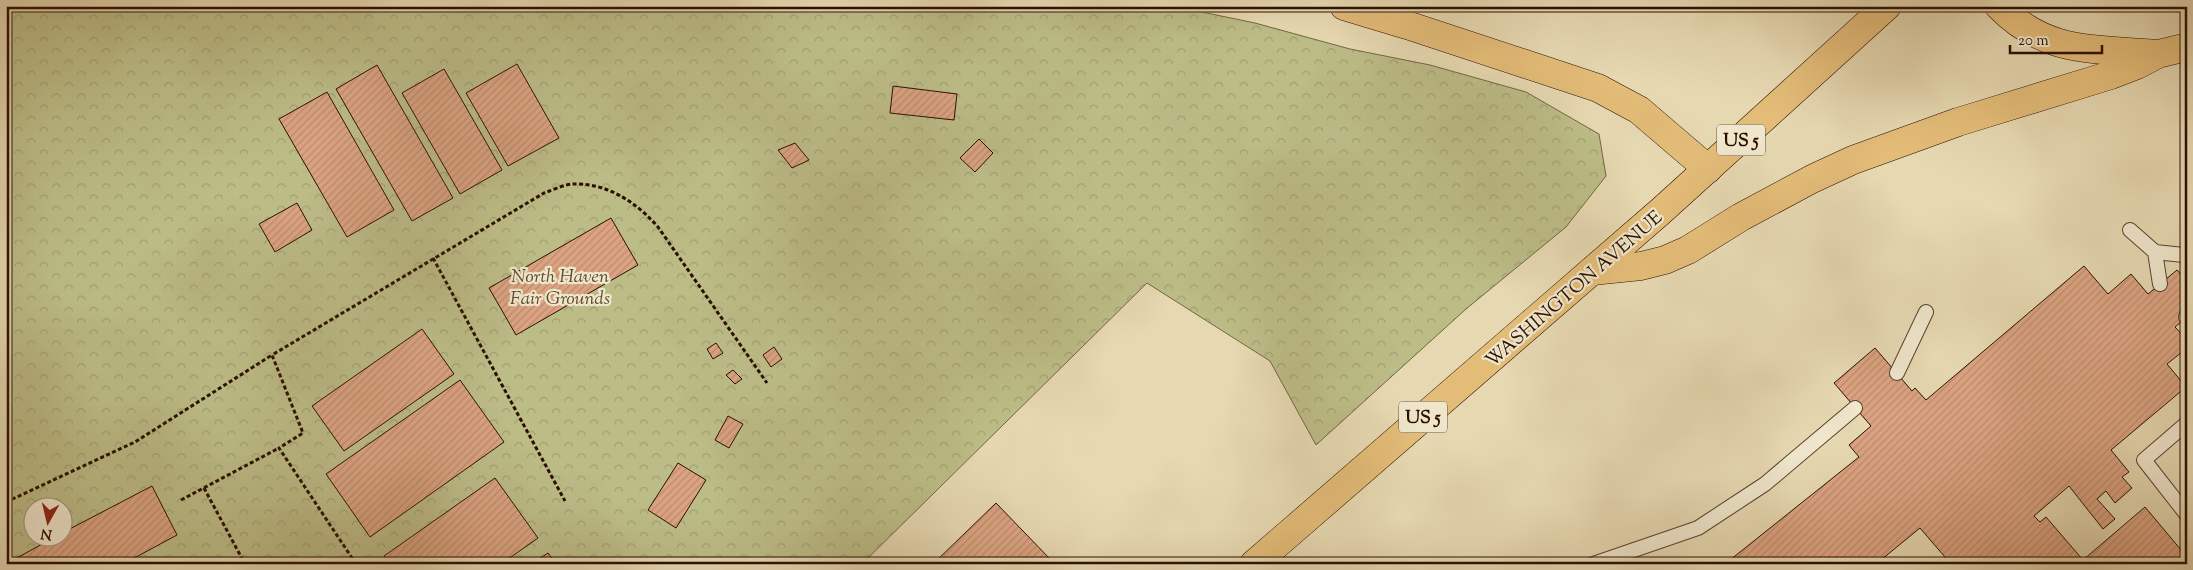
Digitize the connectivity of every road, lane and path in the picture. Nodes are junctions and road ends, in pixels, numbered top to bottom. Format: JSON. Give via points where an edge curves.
{"nodes":[{"id":1,"x":1344,"y":6,"type":"edge"},
{"id":2,"x":1887,"y":6,"type":"edge"},
{"id":3,"x":1999,"y":6,"type":"edge"},
{"id":4,"x":2187,"y":47,"type":"edge"},
{"id":5,"x":2158,"y":54,"type":"junction"},
{"id":6,"x":1708,"y":169,"type":"junction"},
{"id":7,"x":2130,"y":230,"type":"dead end"},
{"id":8,"x":2154,"y":252,"type":"junction"},
{"id":9,"x":434,"y":258,"type":"junction"},
{"id":10,"x":2187,"y":258,"type":"edge"},
{"id":11,"x":1592,"y":271,"type":"junction"},
{"id":12,"x":2160,"y":284,"type":"dead end"},
{"id":13,"x":1926,"y":312,"type":"dead end"},
{"id":14,"x":272,"y":355,"type":"junction"},
{"id":15,"x":1897,"y":373,"type":"dead end"},
{"id":16,"x":767,"y":383,"type":"dead end"},
{"id":17,"x":1855,"y":408,"type":"dead end"},
{"id":18,"x":2187,"y":423,"type":"edge"},
{"id":19,"x":279,"y":448,"type":"junction"},
{"id":20,"x":204,"y":488,"type":"junction"},
{"id":21,"x":181,"y":500,"type":"dead end"},
{"id":22,"x":565,"y":501,"type":"dead end"},
{"id":23,"x":6,"y":502,"type":"edge"},
{"id":24,"x":2187,"y":515,"type":"edge"},
{"id":25,"x":244,"y":564,"type":"edge"},
{"id":26,"x":356,"y":564,"type":"edge"},
{"id":27,"x":1254,"y":564,"type":"edge"},
{"id":28,"x":1593,"y":564,"type":"edge"}],
"edges":[{"from":1,"to":6,"type":"main road","via":[[1598,88],[1639,110]]},
{"from":2,"to":6,"type":"main road","name":"WASHINGTON AVENUE","number":"US 5"},
{"from":3,"to":5,"type":"main road","via":[[2029,31],[2063,45]]},
{"from":4,"to":5,"type":"main road"},
{"from":5,"to":11,"type":"main road","via":[[2137,66],[1958,122],[1831,169],[1665,260]]},
{"from":6,"to":11,"type":"main road","name":"WASHINGTON AVENUE","number":"US 5"},
{"from":7,"to":8,"type":"lane"},
{"from":8,"to":10,"type":"lane"},
{"from":8,"to":12,"type":"lane"},
{"from":9,"to":14,"type":"path"},
{"from":9,"to":16,"type":"path","via":[[544,193],[573,184],[609,190],[641,208],[658,227]]},
{"from":9,"to":22,"type":"path"},
{"from":11,"to":27,"type":"main road","name":"WASHINGTON AVENUE","number":"US 5"},
{"from":13,"to":15,"type":"lane"},
{"from":14,"to":19,"type":"path","via":[[303,433]]},
{"from":14,"to":23,"type":"path","via":[[135,442]]},
{"from":17,"to":28,"type":"lane","via":[[1765,484],[1698,528]]},
{"from":18,"to":24,"type":"lane","via":[[2144,460]]},
{"from":19,"to":20,"type":"path"},
{"from":19,"to":26,"type":"path"},
{"from":20,"to":21,"type":"path"},
{"from":20,"to":25,"type":"path"}]}
